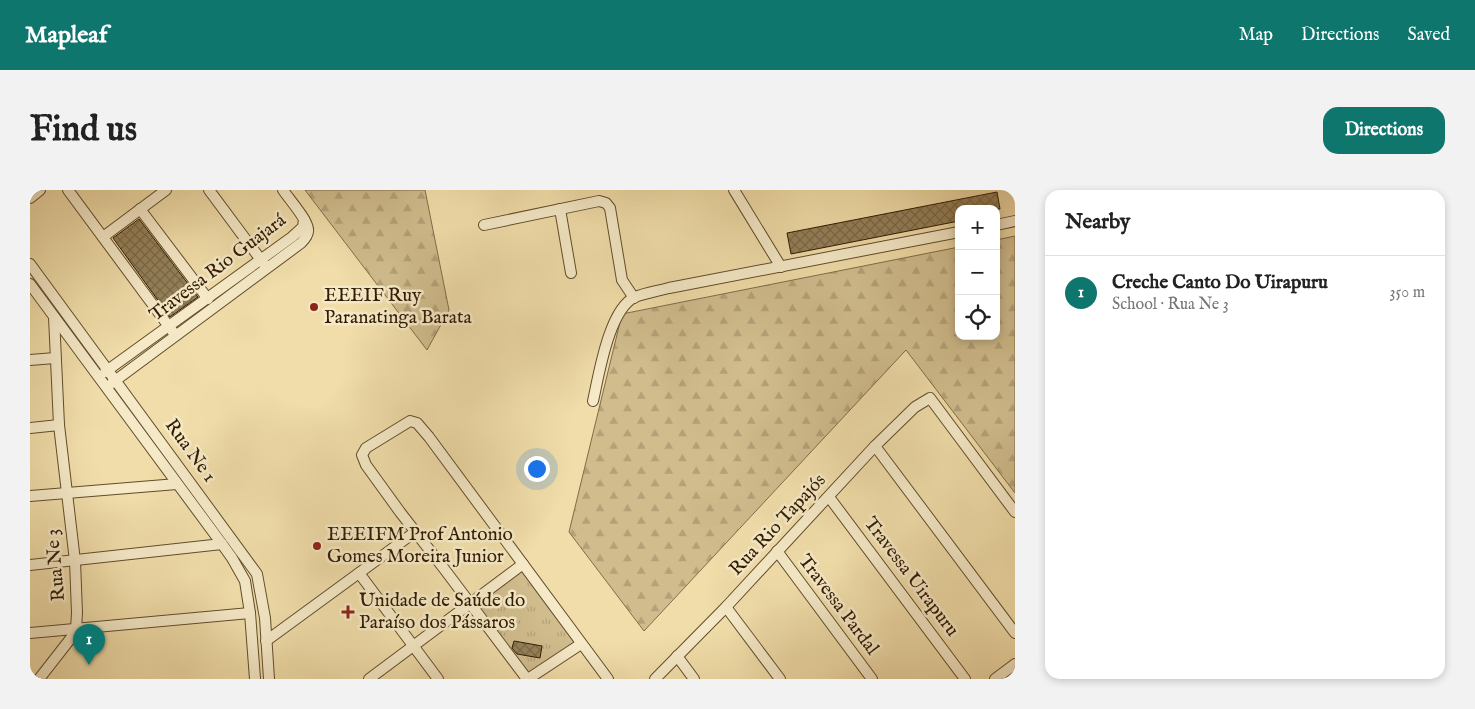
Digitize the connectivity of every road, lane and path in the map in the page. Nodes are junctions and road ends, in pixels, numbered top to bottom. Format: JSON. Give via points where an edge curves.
{"nodes":[{"id":1,"x":40,"y":190,"type":"edge"},
{"id":2,"x":68,"y":190,"type":"edge"},
{"id":3,"x":166,"y":190,"type":"edge"},
{"id":4,"x":209,"y":190,"type":"edge"},
{"id":5,"x":283,"y":190,"type":"edge"},
{"id":6,"x":734,"y":190,"type":"edge"},
{"id":7,"x":30,"y":198,"type":"edge"},
{"id":8,"x":140,"y":209,"type":"junction"},
{"id":9,"x":560,"y":209,"type":"junction"},
{"id":10,"x":304,"y":219,"type":"junction"},
{"id":11,"x":1015,"y":221,"type":"edge"},
{"id":12,"x":1000,"y":224,"type":"edge"},
{"id":13,"x":484,"y":225,"type":"dead end"},
{"id":14,"x":955,"y":233,"type":"edge"},
{"id":15,"x":103,"y":237,"type":"junction"},
{"id":16,"x":260,"y":260,"type":"junction"},
{"id":17,"x":30,"y":264,"type":"edge"},
{"id":18,"x":781,"y":267,"type":"junction"},
{"id":19,"x":268,"y":269,"type":"junction"},
{"id":20,"x":571,"y":272,"type":"dead end"},
{"id":21,"x":30,"y":286,"type":"edge"},
{"id":22,"x":634,"y":298,"type":"junction"},
{"id":23,"x":212,"y":300,"type":"junction"},
{"id":24,"x":54,"y":317,"type":"junction"},
{"id":25,"x":169,"y":326,"type":"junction"},
{"id":26,"x":176,"y":336,"type":"junction"},
{"id":27,"x":55,"y":358,"type":"junction"},
{"id":28,"x":30,"y":360,"type":"edge"},
{"id":29,"x":109,"y":370,"type":"junction"},
{"id":30,"x":99,"y":376,"type":"junction"},
{"id":31,"x":116,"y":380,"type":"junction"},
{"id":32,"x":106,"y":387,"type":"junction"},
{"id":33,"x":593,"y":400,"type":"dead end"},
{"id":34,"x":59,"y":425,"type":"junction"},
{"id":35,"x":30,"y":428,"type":"edge"},
{"id":36,"x":875,"y":446,"type":"junction"},
{"id":37,"x":177,"y":484,"type":"junction"},
{"id":38,"x":67,"y":492,"type":"junction"},
{"id":39,"x":30,"y":496,"type":"edge"},
{"id":40,"x":829,"y":497,"type":"junction"},
{"id":41,"x":1015,"y":512,"type":"edge"},
{"id":42,"x":415,"y":532,"type":"junction"},
{"id":43,"x":222,"y":544,"type":"junction"},
{"id":44,"x":777,"y":551,"type":"junction"},
{"id":45,"x":75,"y":561,"type":"junction"},
{"id":46,"x":523,"y":564,"type":"junction"},
{"id":47,"x":30,"y":565,"type":"edge"},
{"id":48,"x":359,"y":573,"type":"junction"},
{"id":49,"x":470,"y":604,"type":"junction"},
{"id":50,"x":726,"y":607,"type":"junction"},
{"id":51,"x":250,"y":618,"type":"junction"},
{"id":52,"x":265,"y":622,"type":"junction"},
{"id":53,"x":76,"y":629,"type":"junction"},
{"id":54,"x":1015,"y":632,"type":"edge"},
{"id":55,"x":30,"y":633,"type":"edge"},
{"id":56,"x":266,"y":641,"type":"junction"},
{"id":57,"x":582,"y":644,"type":"junction"},
{"id":58,"x":413,"y":646,"type":"junction"},
{"id":59,"x":677,"y":656,"type":"junction"},
{"id":60,"x":1015,"y":664,"type":"edge"},
{"id":61,"x":270,"y":677,"type":"edge"},
{"id":62,"x":39,"y":679,"type":"edge"},
{"id":63,"x":255,"y":679,"type":"edge"},
{"id":64,"x":369,"y":679,"type":"edge"},
{"id":65,"x":438,"y":679,"type":"edge"},
{"id":66,"x":527,"y":679,"type":"edge"},
{"id":67,"x":608,"y":679,"type":"edge"},
{"id":68,"x":655,"y":679,"type":"edge"},
{"id":69,"x":694,"y":679,"type":"edge"},
{"id":70,"x":780,"y":679,"type":"edge"},
{"id":71,"x":872,"y":679,"type":"edge"},
{"id":72,"x":965,"y":679,"type":"edge"},
{"id":73,"x":995,"y":679,"type":"edge"}],
"edges":[{"from":1,"to":7,"type":"street"},
{"from":2,"to":15,"type":"street"},
{"from":3,"to":8,"type":"street"},
{"from":4,"to":16,"type":"street"},
{"from":5,"to":10,"type":"street"},
{"from":6,"to":18,"type":"street"},
{"from":8,"to":15,"type":"street"},
{"from":8,"to":23,"type":"street"},
{"from":9,"to":13,"type":"street"},
{"from":9,"to":20,"type":"street"},
{"from":9,"to":22,"type":"street","via":[[599,201],[608,205],[622,280]]},
{"from":10,"to":16,"type":"street","name":"Travessa Rio Guajará","via":[[299,231]]},
{"from":10,"to":19,"type":"street","name":"Travessa Rio Guajará","via":[[308,228],[306,238]]},
{"from":11,"to":12,"type":"street"},
{"from":14,"to":18,"type":"street"},
{"from":15,"to":25,"type":"street"},
{"from":16,"to":19,"type":"street"},
{"from":16,"to":23,"type":"street","name":"Travessa Rio Guajará"},
{"from":17,"to":29,"type":"street","name":"Rua Ne 1"},
{"from":18,"to":22,"type":"street","via":[[669,288]]},
{"from":19,"to":23,"type":"street","name":"Travessa Rio Guajará"},
{"from":21,"to":24,"type":"street","name":"Rua Ne 1"},
{"from":22,"to":33,"type":"street","via":[[622,307],[611,327]]},
{"from":23,"to":25,"type":"street","name":"Travessa Rio Guajará"},
{"from":23,"to":26,"type":"street","name":"Travessa Rio Guajará"},
{"from":24,"to":27,"type":"street","name":"Rua Ne 3"},
{"from":24,"to":30,"type":"street","name":"Rua Ne 1"},
{"from":25,"to":26,"type":"street"},
{"from":25,"to":29,"type":"street","name":"Travessa Rio Guajará"},
{"from":26,"to":31,"type":"street","name":"Travessa Rio Guajará"},
{"from":27,"to":28,"type":"street"},
{"from":27,"to":34,"type":"street","name":"Rua Ne 3"},
{"from":29,"to":30,"type":"street","name":"Travessa Rio Guajará"},
{"from":29,"to":31,"type":"street","name":"Rua Ne 1"},
{"from":30,"to":32,"type":"street","name":"Rua Ne 1"},
{"from":31,"to":32,"type":"street","name":"Travessa Rio Guajará"},
{"from":31,"to":52,"type":"street","name":"Rua Ne 1","via":[[257,574]]},
{"from":32,"to":37,"type":"street","name":"Rua Ne 1"},
{"from":34,"to":35,"type":"street"},
{"from":34,"to":38,"type":"street","name":"Rua Ne 3"},
{"from":36,"to":40,"type":"street","name":"Rua Rio Tapajós"},
{"from":36,"to":41,"type":"street","name":"Rua Rio Tapajós","via":[[915,407],[930,398]]},
{"from":36,"to":54,"type":"street"},
{"from":37,"to":38,"type":"street"},
{"from":37,"to":43,"type":"street","name":"Rua Ne 1"},
{"from":38,"to":39,"type":"street"},
{"from":38,"to":45,"type":"street","name":"Rua Ne 3"},
{"from":40,"to":44,"type":"street","name":"Rua Rio Tapajós"},
{"from":40,"to":72,"type":"street","name":"Travessa Uirapuru"},
{"from":42,"to":46,"type":"street","via":[[362,455],[372,444],[410,421],[417,423]]},
{"from":42,"to":48,"type":"street"},
{"from":42,"to":49,"type":"street"},
{"from":43,"to":45,"type":"street"},
{"from":43,"to":51,"type":"street","name":"Rua Ne 1","via":[[244,581]]},
{"from":44,"to":50,"type":"street","name":"Rua Rio Tapajós"},
{"from":44,"to":71,"type":"street","name":"Travessa Pardal"},
{"from":45,"to":47,"type":"street"},
{"from":45,"to":53,"type":"street","name":"Rua Ne 3"},
{"from":46,"to":49,"type":"street"},
{"from":46,"to":57,"type":"street"},
{"from":48,"to":56,"type":"street"},
{"from":48,"to":58,"type":"street"},
{"from":49,"to":58,"type":"street"},
{"from":49,"to":66,"type":"street"},
{"from":50,"to":59,"type":"street","name":"Rua Rio Tapajós"},
{"from":50,"to":70,"type":"street"},
{"from":51,"to":52,"type":"street"},
{"from":51,"to":53,"type":"street"},
{"from":51,"to":63,"type":"street","name":"Rua Ne 1"},
{"from":52,"to":56,"type":"street","name":"Rua Ne 1"},
{"from":53,"to":55,"type":"street"},
{"from":53,"to":62,"type":"street"},
{"from":56,"to":61,"type":"street","name":"Rua Ne 1"},
{"from":57,"to":66,"type":"street"},
{"from":57,"to":67,"type":"street"},
{"from":58,"to":64,"type":"street"},
{"from":58,"to":65,"type":"street"},
{"from":59,"to":68,"type":"street","name":"Rua Rio Tapajós"},
{"from":59,"to":69,"type":"street"},
{"from":60,"to":73,"type":"street"}]}
